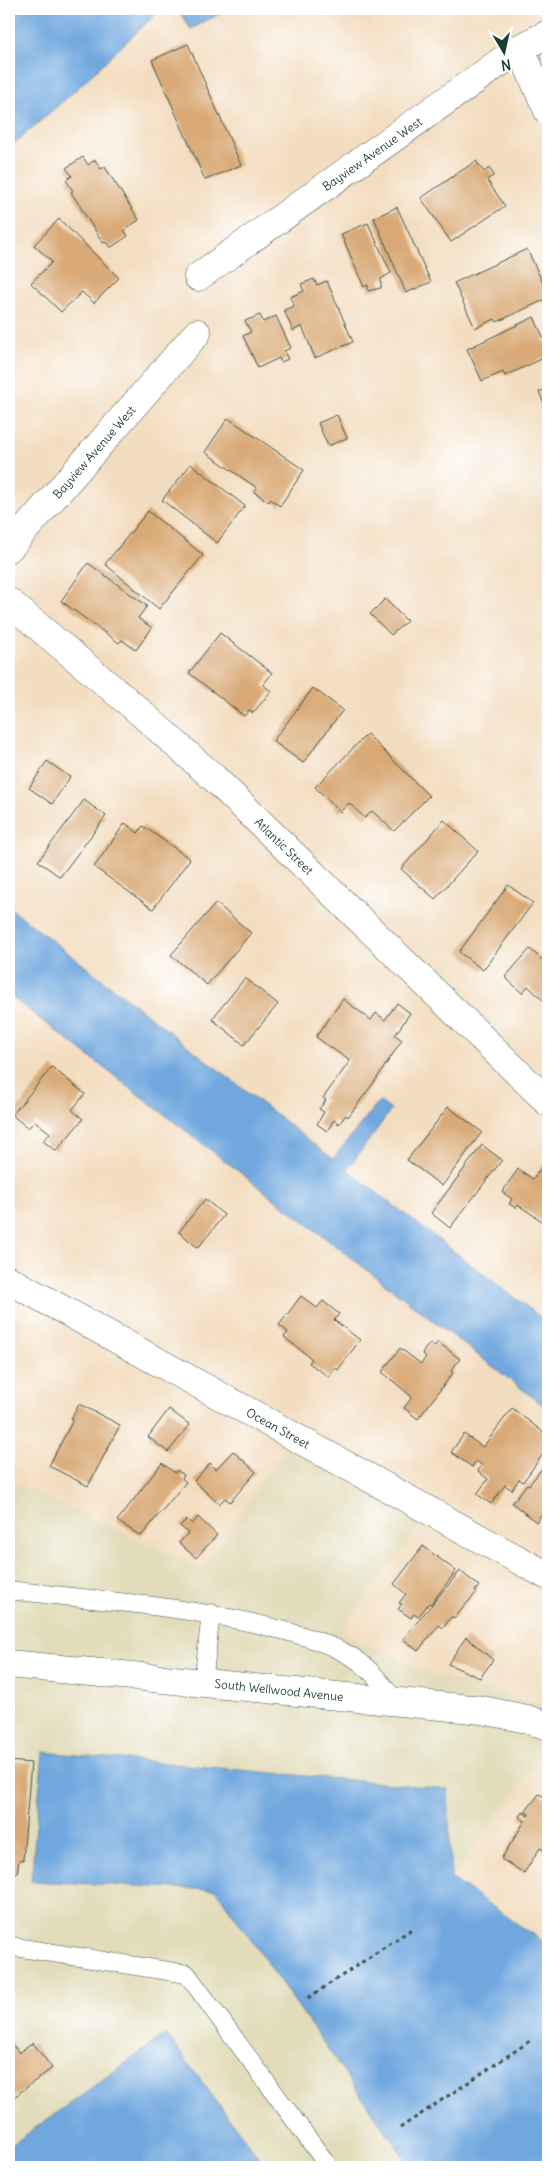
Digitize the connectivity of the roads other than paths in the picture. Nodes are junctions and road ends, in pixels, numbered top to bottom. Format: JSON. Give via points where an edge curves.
{"nodes":[{"id":1,"x":548,"y":34,"type":"edge"},
{"id":2,"x":520,"y":48,"type":"junction"},
{"id":3,"x":548,"y":111,"type":"edge"},
{"id":4,"x":198,"y":277,"type":"dead end"},
{"id":5,"x":198,"y":333,"type":"dead end"},
{"id":6,"x":9,"y":548,"type":"edge"},
{"id":7,"x":9,"y":602,"type":"edge"},
{"id":8,"x":548,"y":1102,"type":"edge"},
{"id":9,"x":9,"y":1280,"type":"edge"},
{"id":10,"x":548,"y":1576,"type":"edge"},
{"id":11,"x":9,"y":1590,"type":"edge"},
{"id":12,"x":211,"y":1614,"type":"junction"},
{"id":13,"x":9,"y":1664,"type":"edge"},
{"id":14,"x":203,"y":1683,"type":"junction"},
{"id":15,"x":396,"y":1702,"type":"junction"},
{"id":16,"x":548,"y":1726,"type":"edge"},
{"id":17,"x":9,"y":1946,"type":"edge"},
{"id":18,"x":329,"y":2167,"type":"edge"}],
"edges":[{"from":1,"to":2,"type":"street","name":"Bayview Avenue West"},
{"from":2,"to":3,"type":"street"},
{"from":2,"to":4,"type":"street","name":"Bayview Avenue West"},
{"from":5,"to":6,"type":"street","name":"Bayview Avenue West"},
{"from":7,"to":8,"type":"street","name":"Atlantic Street","via":[[214,778]]},
{"from":9,"to":10,"type":"street","name":"Ocean Street"},
{"from":11,"to":12,"type":"lane"},
{"from":12,"to":14,"type":"lane"},
{"from":12,"to":15,"type":"lane","via":[[300,1634],[341,1651],[380,1679]]},
{"from":13,"to":14,"type":"street","name":"South Wellwood Avenue"},
{"from":14,"to":15,"type":"street","name":"South Wellwood Avenue"},
{"from":15,"to":16,"type":"street","name":"South Wellwood Avenue","via":[[482,1710]]},
{"from":17,"to":18,"type":"lane","via":[[187,1974]]}]}
